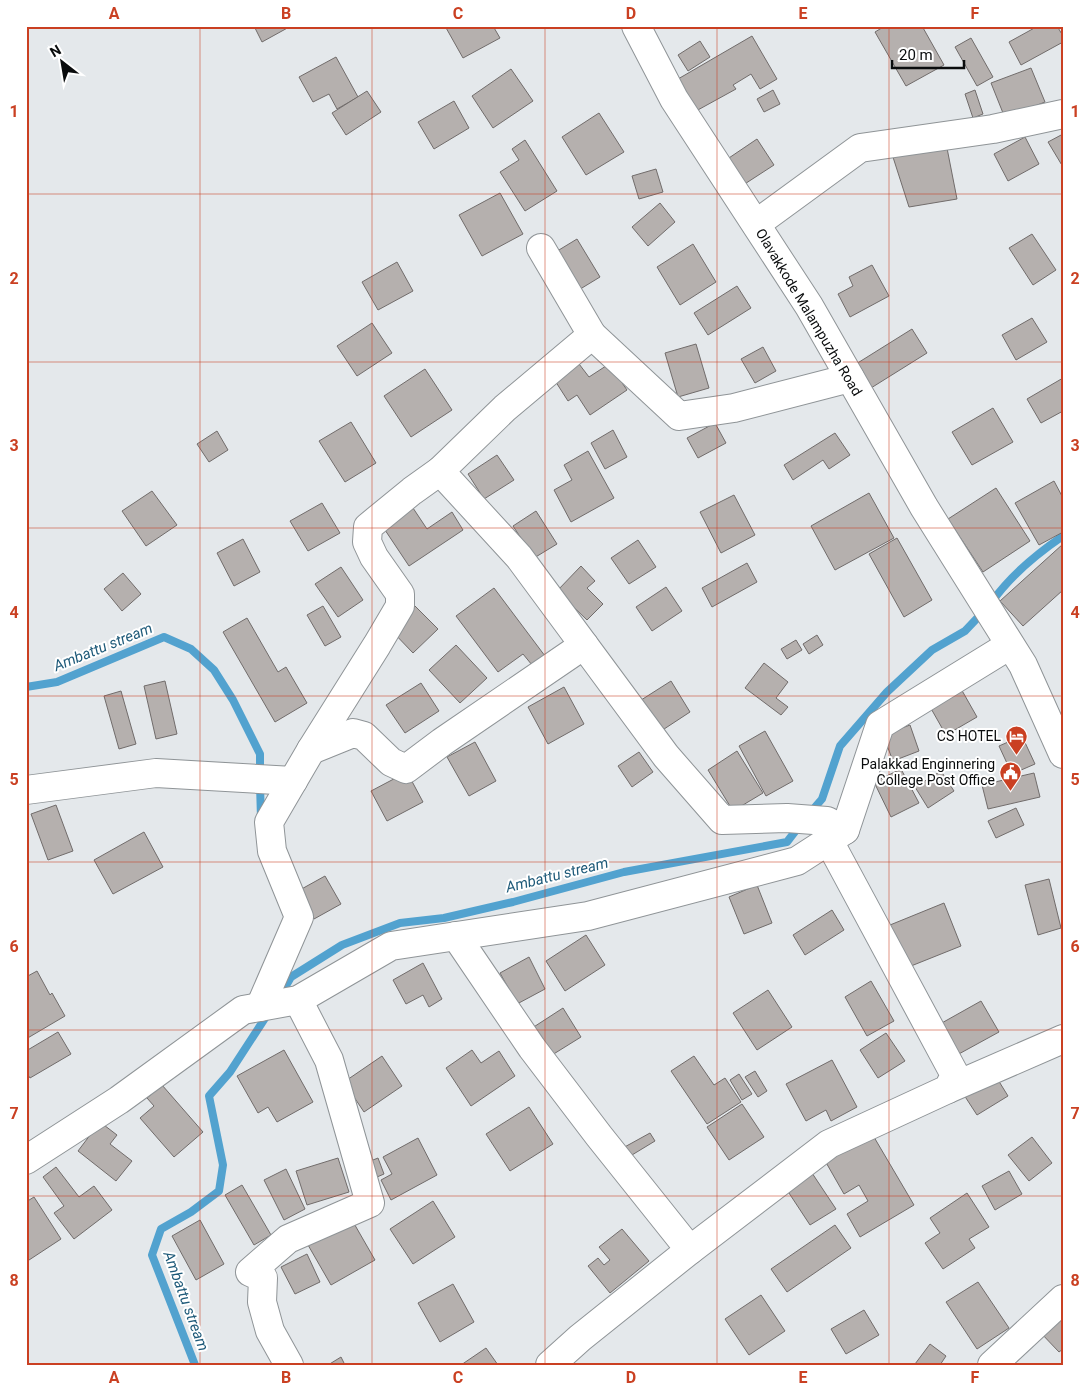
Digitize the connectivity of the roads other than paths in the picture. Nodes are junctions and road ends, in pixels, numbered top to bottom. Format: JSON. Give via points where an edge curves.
{"nodes":[{"id":1,"x":636,"y":26,"type":"edge"},
{"id":2,"x":1063,"y":114,"type":"edge"},
{"id":3,"x":756,"y":224,"type":"junction"},
{"id":4,"x":541,"y":248,"type":"dead end"},
{"id":5,"x":592,"y":335,"type":"junction"},
{"id":6,"x":850,"y":378,"type":"junction"},
{"id":7,"x":440,"y":471,"type":"junction"},
{"id":8,"x":584,"y":645,"type":"junction"},
{"id":9,"x":1010,"y":645,"type":"junction"},
{"id":10,"x":1056,"y":717,"type":"edge"},
{"id":11,"x":311,"y":750,"type":"junction"},
{"id":12,"x":1063,"y":754,"type":"edge"},
{"id":13,"x":274,"y":780,"type":"junction"},
{"id":14,"x":26,"y":790,"type":"edge"},
{"id":15,"x":834,"y":831,"type":"junction"},
{"id":16,"x":456,"y":936,"type":"junction"},
{"id":17,"x":296,"y":1000,"type":"junction"},
{"id":18,"x":261,"y":1007,"type":"junction"},
{"id":19,"x":1063,"y":1039,"type":"edge"},
{"id":20,"x":948,"y":1089,"type":"junction"},
{"id":21,"x":26,"y":1160,"type":"edge"},
{"id":22,"x":690,"y":1250,"type":"junction"},
{"id":23,"x":1063,"y":1299,"type":"edge"},
{"id":24,"x":289,"y":1365,"type":"edge"},
{"id":25,"x":550,"y":1365,"type":"edge"},
{"id":26,"x":992,"y":1365,"type":"edge"}],
"edges":[{"from":1,"to":3,"type":"street","name":"Olavakkode Malampuzha Road","via":[[674,99]]},
{"from":2,"to":3,"type":"street","via":[[993,129],[860,148]]},
{"from":3,"to":6,"type":"street","name":"Olavakkode Malampuzha Road","via":[[809,306]]},
{"from":4,"to":5,"type":"street"},
{"from":5,"to":6,"type":"street","via":[[679,416],[734,408]]},
{"from":5,"to":7,"type":"street","via":[[505,408]]},
{"from":6,"to":9,"type":"street","name":"Olavakkode Malampuzha Road","via":[[924,507]]},
{"from":7,"to":8,"type":"street","via":[[519,557]]},
{"from":7,"to":11,"type":"street","via":[[368,527],[367,542],[400,594],[400,606]]},
{"from":8,"to":11,"type":"street","via":[[406,769],[391,762],[364,736],[353,733]]},
{"from":8,"to":15,"type":"street","via":[[666,756],[722,820],[787,818]]},
{"from":9,"to":10,"type":"street","name":"Olavakkode Malampuzha Road"},
{"from":9,"to":15,"type":"street","via":[[880,725]]},
{"from":10,"to":12,"type":"street","name":"Olavakkode Malampuzha Road"},
{"from":11,"to":13,"type":"street"},
{"from":13,"to":14,"type":"street","via":[[156,773]]},
{"from":13,"to":18,"type":"street","via":[[269,822],[272,851],[299,917]]},
{"from":15,"to":16,"type":"street","via":[[797,861],[588,916]]},
{"from":15,"to":20,"type":"street","via":[[955,1075]]},
{"from":16,"to":17,"type":"street","via":[[391,946]]},
{"from":16,"to":22,"type":"street","via":[[532,1048]]},
{"from":17,"to":18,"type":"street"},
{"from":17,"to":24,"type":"street","via":[[329,1060],[370,1203],[288,1239],[250,1272],[263,1278],[262,1302],[270,1331]]},
{"from":18,"to":21,"type":"street","via":[[243,1010],[119,1100]]},
{"from":19,"to":20,"type":"street"},
{"from":20,"to":22,"type":"street","via":[[829,1144]]},
{"from":22,"to":25,"type":"street"},
{"from":23,"to":26,"type":"street"}]}
